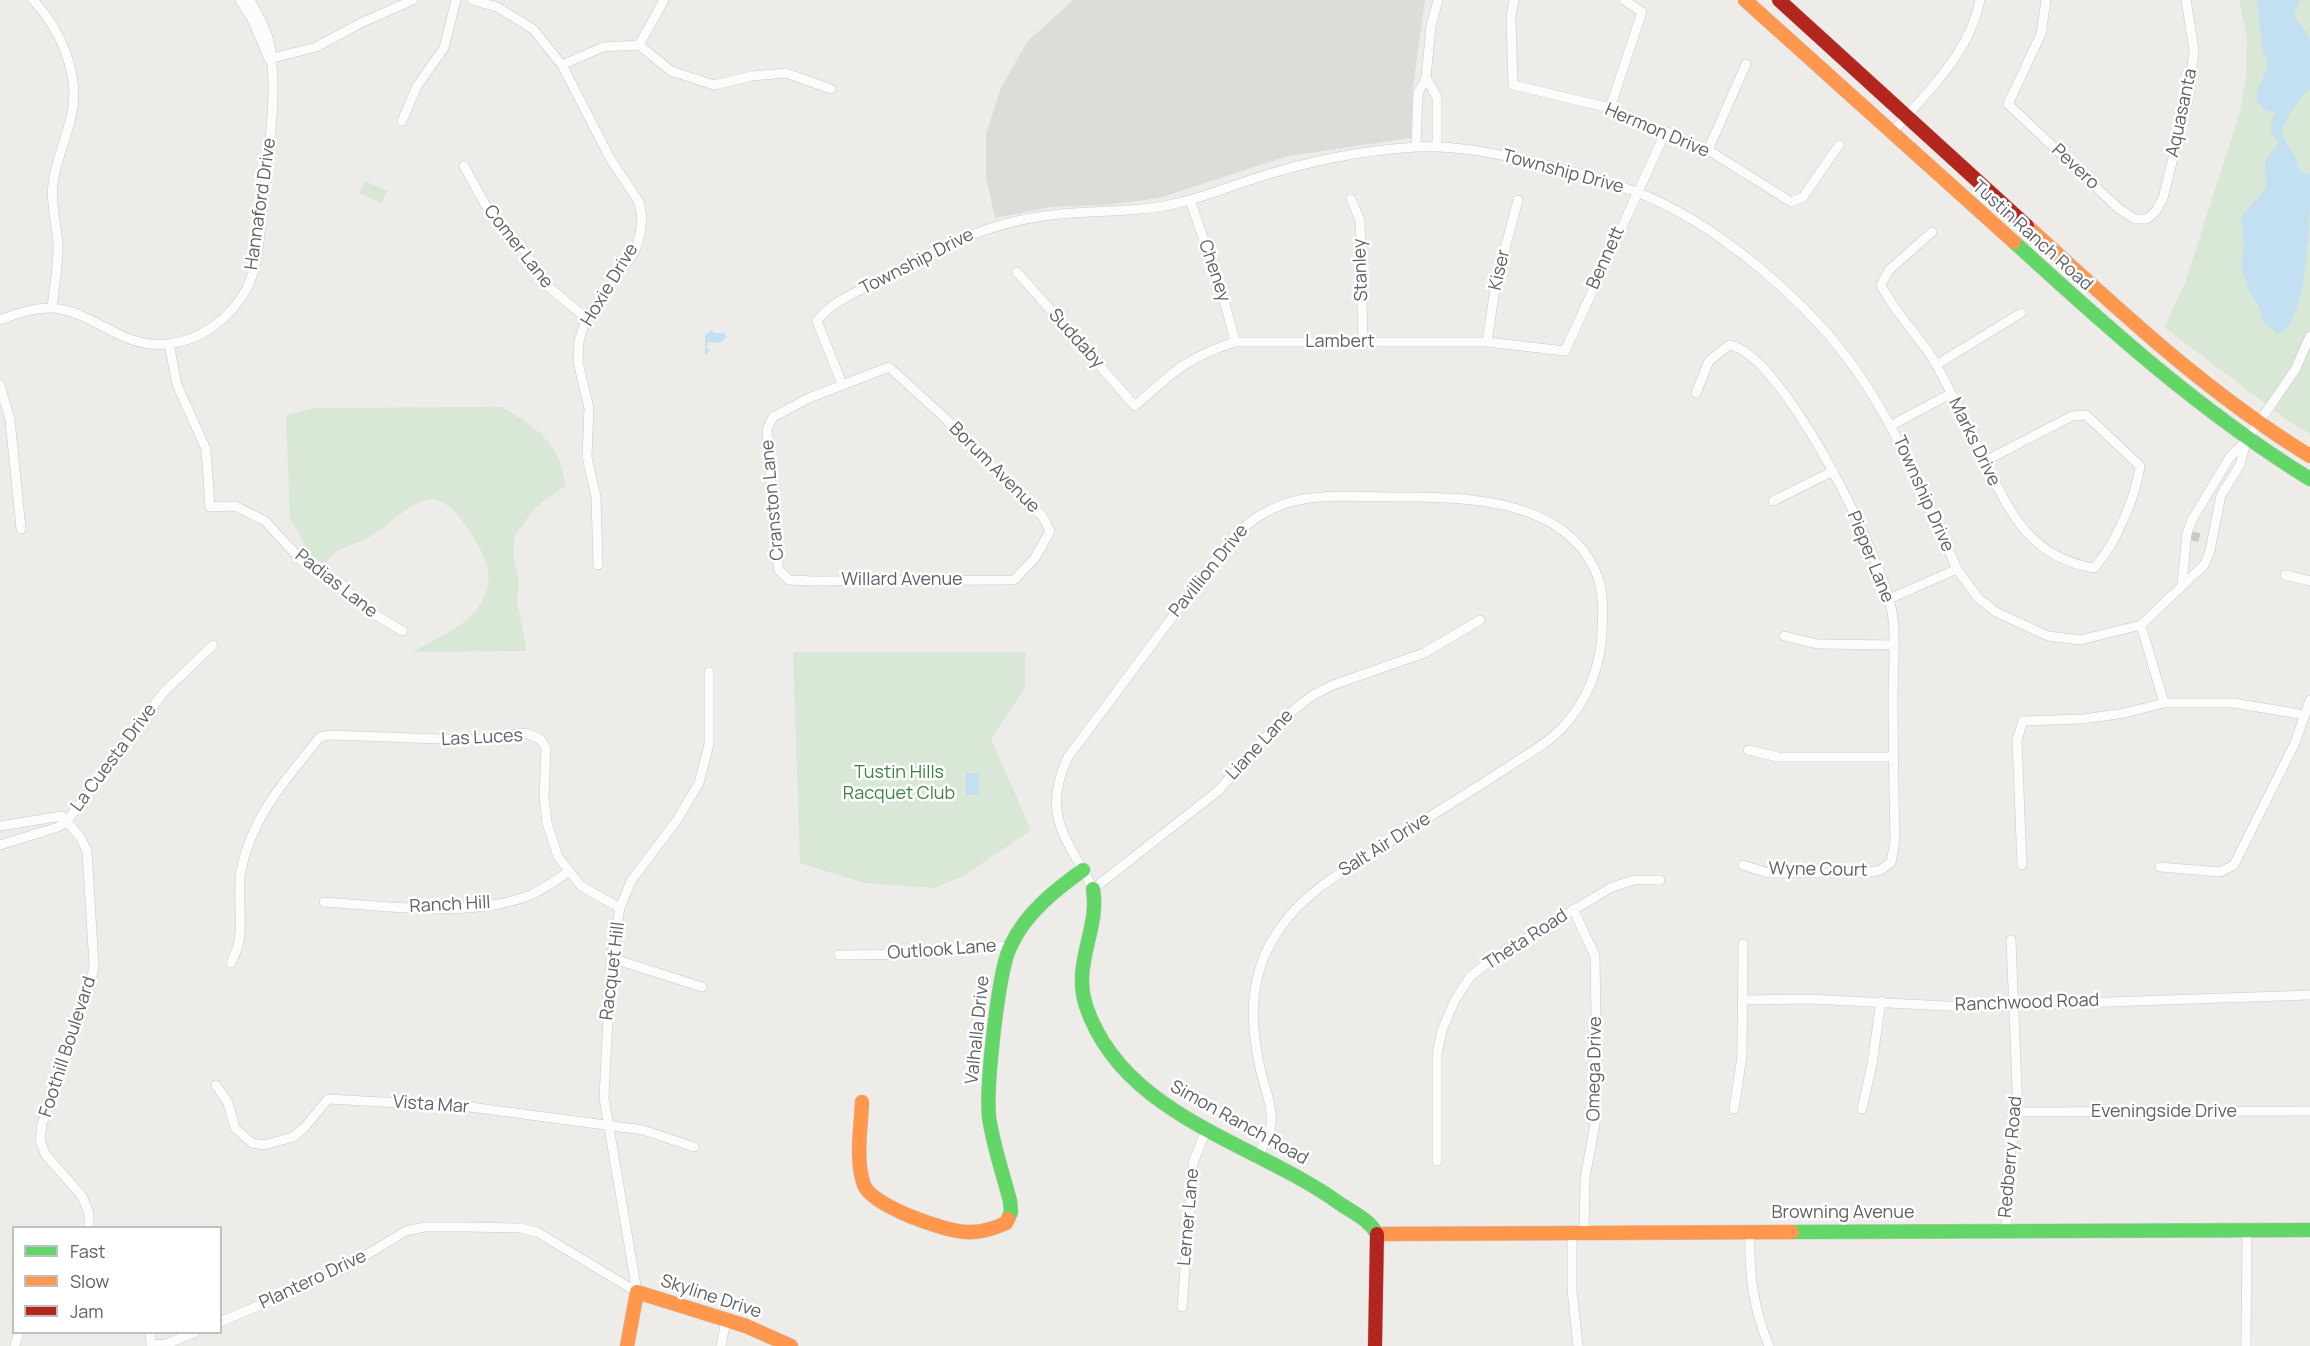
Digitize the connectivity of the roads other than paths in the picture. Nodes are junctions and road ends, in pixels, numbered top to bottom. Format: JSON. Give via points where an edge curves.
{"nodes":[{"id":1,"x":33,"y":0,"type":"edge"},
{"id":2,"x":240,"y":0,"type":"edge"},
{"id":3,"x":250,"y":0,"type":"edge"},
{"id":4,"x":413,"y":0,"type":"edge"},
{"id":5,"x":456,"y":0,"type":"edge"},
{"id":6,"x":472,"y":0,"type":"edge"},
{"id":7,"x":664,"y":0,"type":"edge"},
{"id":8,"x":1438,"y":0,"type":"edge"},
{"id":9,"x":1514,"y":0,"type":"edge"},
{"id":10,"x":1624,"y":0,"type":"edge"},
{"id":11,"x":1745,"y":0,"type":"edge"},
{"id":12,"x":1779,"y":0,"type":"edge"},
{"id":13,"x":1980,"y":0,"type":"edge"},
{"id":14,"x":2046,"y":0,"type":"edge"},
{"id":15,"x":2186,"y":0,"type":"edge"},
{"id":16,"x":639,"y":45,"type":"junction"},
{"id":17,"x":270,"y":59,"type":"junction"},
{"id":18,"x":1746,"y":64,"type":"dead end"},
{"id":19,"x":562,"y":65,"type":"junction"},
{"id":20,"x":1426,"y":78,"type":"junction"},
{"id":21,"x":831,"y":89,"type":"dead end"},
{"id":22,"x":1611,"y":108,"type":"junction"},
{"id":23,"x":1907,"y":115,"type":"junction"},
{"id":24,"x":402,"y":121,"type":"dead end"},
{"id":25,"x":1893,"y":132,"type":"junction"},
{"id":26,"x":1665,"y":133,"type":"junction"},
{"id":27,"x":1839,"y":145,"type":"dead end"},
{"id":28,"x":1416,"y":147,"type":"junction"},
{"id":29,"x":1437,"y":147,"type":"junction"},
{"id":30,"x":1708,"y":150,"type":"junction"},
{"id":31,"x":464,"y":166,"type":"dead end"},
{"id":32,"x":1635,"y":192,"type":"junction"},
{"id":33,"x":1351,"y":199,"type":"dead end"},
{"id":34,"x":1190,"y":200,"type":"junction"},
{"id":35,"x":1518,"y":200,"type":"dead end"},
{"id":36,"x":2147,"y":219,"type":"joint"},
{"id":37,"x":1932,"y":232,"type":"dead end"},
{"id":38,"x":1017,"y":272,"type":"dead end"},
{"id":39,"x":52,"y":308,"type":"junction"},
{"id":40,"x":2021,"y":313,"type":"dead end"},
{"id":41,"x":586,"y":318,"type":"junction"},
{"id":42,"x":0,"y":320,"type":"edge"},
{"id":43,"x":2310,"y":336,"type":"edge"},
{"id":44,"x":1235,"y":342,"type":"junction"},
{"id":45,"x":1487,"y":342,"type":"junction"},
{"id":46,"x":1363,"y":343,"type":"junction"},
{"id":47,"x":170,"y":344,"type":"junction"},
{"id":48,"x":1565,"y":351,"type":"joint"},
{"id":49,"x":1936,"y":365,"type":"junction"},
{"id":50,"x":842,"y":384,"type":"junction"},
{"id":51,"x":0,"y":385,"type":"edge"},
{"id":52,"x":1696,"y":393,"type":"dead end"},
{"id":53,"x":1950,"y":394,"type":"junction"},
{"id":54,"x":1135,"y":406,"type":"joint"},
{"id":55,"x":2256,"y":423,"type":"junction"},
{"id":56,"x":1892,"y":425,"type":"junction"},
{"id":57,"x":2246,"y":441,"type":"junction"},
{"id":58,"x":2310,"y":456,"type":"edge"},
{"id":59,"x":1985,"y":461,"type":"junction"},
{"id":60,"x":1833,"y":471,"type":"junction"},
{"id":61,"x":2310,"y":479,"type":"edge"},
{"id":62,"x":1773,"y":501,"type":"dead end"},
{"id":63,"x":2193,"y":518,"type":"junction"},
{"id":64,"x":2197,"y":528,"type":"tunnel mouth"},
{"id":65,"x":21,"y":529,"type":"dead end"},
{"id":66,"x":2194,"y":541,"type":"tunnel mouth"},
{"id":67,"x":2186,"y":550,"type":"junction"},
{"id":68,"x":598,"y":565,"type":"dead end"},
{"id":69,"x":1957,"y":570,"type":"junction"},
{"id":70,"x":2285,"y":575,"type":"dead end"},
{"id":71,"x":1598,"y":577,"type":"joint"},
{"id":72,"x":789,"y":580,"type":"joint"},
{"id":73,"x":1014,"y":580,"type":"joint"},
{"id":74,"x":2310,"y":581,"type":"edge"},
{"id":75,"x":2182,"y":584,"type":"junction"},
{"id":76,"x":1889,"y":599,"type":"junction"},
{"id":77,"x":1480,"y":620,"type":"dead end"},
{"id":78,"x":2141,"y":625,"type":"junction"},
{"id":79,"x":403,"y":631,"type":"dead end"},
{"id":80,"x":1784,"y":636,"type":"dead end"},
{"id":81,"x":213,"y":645,"type":"dead end"},
{"id":82,"x":1893,"y":645,"type":"junction"},
{"id":83,"x":709,"y":672,"type":"dead end"},
{"id":84,"x":2310,"y":700,"type":"edge"},
{"id":85,"x":2164,"y":703,"type":"junction"},
{"id":86,"x":2305,"y":715,"type":"junction"},
{"id":87,"x":1748,"y":750,"type":"dead end"},
{"id":88,"x":1893,"y":757,"type":"junction"},
{"id":89,"x":67,"y":821,"type":"junction"},
{"id":90,"x":0,"y":826,"type":"edge"},
{"id":91,"x":0,"y":845,"type":"edge"},
{"id":92,"x":1891,"y":862,"type":"joint"},
{"id":93,"x":1743,"y":865,"type":"dead end"},
{"id":94,"x":2022,"y":865,"type":"dead end"},
{"id":95,"x":2160,"y":867,"type":"dead end"},
{"id":96,"x":1083,"y":870,"type":"junction"},
{"id":97,"x":568,"y":872,"type":"junction"},
{"id":98,"x":1660,"y":880,"type":"dead end"},
{"id":99,"x":1093,"y":889,"type":"junction"},
{"id":100,"x":324,"y":902,"type":"dead end"},
{"id":101,"x":620,"y":908,"type":"junction"},
{"id":102,"x":1573,"y":909,"type":"junction"},
{"id":103,"x":2011,"y":940,"type":"dead end"},
{"id":104,"x":1743,"y":944,"type":"dead end"},
{"id":105,"x":1008,"y":947,"type":"junction"},
{"id":106,"x":839,"y":956,"type":"dead end"},
{"id":107,"x":611,"y":958,"type":"junction"},
{"id":108,"x":231,"y":963,"type":"dead end"},
{"id":109,"x":702,"y":987,"type":"dead end"},
{"id":110,"x":2310,"y":995,"type":"edge"},
{"id":111,"x":1744,"y":1000,"type":"junction"},
{"id":112,"x":1881,"y":1001,"type":"junction"},
{"id":113,"x":2012,"y":1003,"type":"junction"},
{"id":114,"x":216,"y":1085,"type":"dead end"},
{"id":115,"x":862,"y":1102,"type":"dead end"},
{"id":116,"x":1734,"y":1108,"type":"dead end"},
{"id":117,"x":1862,"y":1109,"type":"dead end"},
{"id":118,"x":2310,"y":1111,"type":"edge"},
{"id":119,"x":2018,"y":1112,"type":"junction"},
{"id":120,"x":608,"y":1127,"type":"junction"},
{"id":121,"x":1206,"y":1130,"type":"junction"},
{"id":122,"x":694,"y":1147,"type":"dead end"},
{"id":123,"x":1258,"y":1156,"type":"junction"},
{"id":124,"x":1437,"y":1161,"type":"dead end"},
{"id":125,"x":89,"y":1226,"type":"edge"},
{"id":126,"x":2006,"y":1230,"type":"junction"},
{"id":127,"x":2247,"y":1230,"type":"junction"},
{"id":128,"x":2310,"y":1230,"type":"edge"},
{"id":129,"x":1750,"y":1232,"type":"junction"},
{"id":130,"x":1578,"y":1233,"type":"junction"},
{"id":131,"x":1377,"y":1234,"type":"junction"},
{"id":132,"x":637,"y":1292,"type":"junction"},
{"id":133,"x":1182,"y":1307,"type":"dead end"},
{"id":134,"x":726,"y":1320,"type":"junction"},
{"id":135,"x":222,"y":1321,"type":"edge"},
{"id":136,"x":150,"y":1334,"type":"edge"},
{"id":137,"x":190,"y":1338,"type":"edge"},
{"id":138,"x":627,"y":1346,"type":"edge"},
{"id":139,"x":721,"y":1346,"type":"edge"},
{"id":140,"x":791,"y":1346,"type":"edge"},
{"id":141,"x":1375,"y":1346,"type":"edge"},
{"id":142,"x":1578,"y":1346,"type":"edge"},
{"id":143,"x":1769,"y":1346,"type":"edge"},
{"id":144,"x":2246,"y":1346,"type":"edge"}],
"edges":[{"from":1,"to":39,"type":"street","via":[[61,40],[74,91],[53,185],[58,247]]},
{"from":2,"to":17,"type":"street"},
{"from":3,"to":17,"type":"street","via":[[270,46]]},
{"from":4,"to":17,"type":"street","via":[[316,47]]},
{"from":5,"to":24,"type":"street","via":[[444,48],[417,86]]},
{"from":6,"to":19,"type":"street","name":"Hoxie Drive","via":[[497,7],[533,29]]},
{"from":7,"to":16,"type":"street"},
{"from":8,"to":20,"type":"street"},
{"from":9,"to":22,"type":"street","name":"Hermon Drive","via":[[1513,85]]},
{"from":10,"to":22,"type":"street","via":[[1642,12]]},
{"from":11,"to":25,"type":"street","name":"Tustin Ranch Road"},
{"from":12,"to":23,"type":"street","name":"Tustin Ranch Road"},
{"from":13,"to":23,"type":"street","via":[[1962,48]]},
{"from":14,"to":36,"type":"street","name":"Pevero","via":[[2041,34],[2008,104],[2118,207],[2135,219]]},
{"from":15,"to":36,"type":"street","name":"Aquasanta","via":[[2194,50],[2189,95],[2163,198]]},
{"from":16,"to":19,"type":"street","via":[[603,46]]},
{"from":16,"to":21,"type":"street","via":[[671,71],[714,85],[786,73]]},
{"from":17,"to":47,"type":"street","name":"Hannaford Drive","via":[[274,87],[271,126],[252,275],[243,296],[226,317],[205,332]]},
{"from":18,"to":30,"type":"street"},
{"from":19,"to":41,"type":"street","name":"Hoxie Drive","via":[[611,160],[632,189],[642,217],[634,253]]},
{"from":20,"to":28,"type":"street","via":[[1418,93]]},
{"from":20,"to":29,"type":"street","via":[[1437,97]]},
{"from":22,"to":26,"type":"street","name":"Hermon Drive"},
{"from":23,"to":25,"type":"street"},
{"from":23,"to":55,"type":"street","name":"Tustin Ranch Road","via":[[2170,356]]},
{"from":25,"to":57,"type":"street","name":"Tustin Ranch Road","via":[[2143,359]]},
{"from":26,"to":30,"type":"street","name":"Hermon Drive"},
{"from":26,"to":32,"type":"street","name":"Bennett"},
{"from":27,"to":30,"type":"street","name":"Hermon Drive","via":[[1803,197],[1791,202]]},
{"from":28,"to":29,"type":"street","name":"Township Drive"},
{"from":28,"to":34,"type":"street","name":"Township Drive","via":[[1328,159]]},
{"from":29,"to":32,"type":"street","name":"Township Drive","via":[[1486,152],[1563,168]]},
{"from":31,"to":41,"type":"street","name":"Comer Lane","via":[[486,206],[521,245],[544,283]]},
{"from":32,"to":48,"type":"street","name":"Bennett"},
{"from":32,"to":56,"type":"street","name":"Township Drive","via":[[1706,230],[1785,290],[1833,339]]},
{"from":33,"to":46,"type":"street","name":"Stanley","via":[[1360,220]]},
{"from":34,"to":44,"type":"street","name":"Cheney","via":[[1225,299]]},
{"from":34,"to":50,"type":"street","name":"Township Drive","via":[[1156,208],[1051,215],[984,230],[927,254],[834,305],[817,321]]},
{"from":35,"to":45,"type":"street","name":"Kiser","via":[[1496,282]]},
{"from":37,"to":49,"type":"street","name":"Marks Drive","via":[[1889,270],[1881,285]]},
{"from":38,"to":54,"type":"street","name":"Suddaby"},
{"from":39,"to":42,"type":"street","name":"Hannaford Drive"},
{"from":39,"to":47,"type":"street","name":"Hannaford Drive","via":[[137,342]]},
{"from":40,"to":49,"type":"street"},
{"from":41,"to":68,"type":"street","name":"Hoxie Drive","via":[[578,362],[589,408],[586,457],[596,497]]},
{"from":43,"to":55,"type":"street","via":[[2295,370]]},
{"from":44,"to":46,"type":"street","name":"Lambert"},
{"from":44,"to":54,"type":"street","name":"Lambert","via":[[1185,362]]},
{"from":45,"to":46,"type":"street","name":"Lambert"},
{"from":45,"to":48,"type":"street","name":"Lambert"},
{"from":47,"to":79,"type":"street","name":"Padias Lane","via":[[177,385],[206,449],[210,507],[235,507],[265,521],[301,560],[340,582],[365,609]]},
{"from":49,"to":53,"type":"street","name":"Marks Drive"},
{"from":50,"to":72,"type":"street","name":"Cranston Lane","via":[[772,417],[767,429],[776,554],[779,570]]},
{"from":50,"to":73,"type":"street","name":"Borum Avenue","via":[[889,367],[1042,517],[1050,531],[1035,558]]},
{"from":51,"to":65,"type":"street","via":[[9,420]]},
{"from":52,"to":60,"type":"street","name":"Pieper Lane","via":[[1702,372],[1718,351],[1729,345],[1737,346],[1750,355],[1791,403]]},
{"from":53,"to":56,"type":"street"},
{"from":53,"to":59,"type":"street","name":"Marks Drive"},
{"from":55,"to":57,"type":"street"},
{"from":55,"to":58,"type":"street","name":"Tustin Ranch Road"},
{"from":56,"to":69,"type":"street","name":"Township Drive"},
{"from":57,"to":61,"type":"street","name":"Tustin Ranch Road"},
{"from":57,"to":63,"type":"street","via":[[2230,458]]},
{"from":57,"to":75,"type":"street","via":[[2240,465],[2221,495],[2204,565]]},
{"from":59,"to":59,"type":"street","name":"Marks Drive","via":[[2002,499],[2020,526],[2052,551],[2080,566],[2094,568],[2107,553],[2138,480],[2140,466],[2086,415],[2072,416]]},
{"from":60,"to":62,"type":"street"},
{"from":60,"to":76,"type":"street","name":"Pieper Lane"},
{"from":63,"to":64,"type":"street"},
{"from":63,"to":67,"type":"street"},
{"from":66,"to":67,"type":"street"},
{"from":67,"to":75,"type":"street"},
{"from":69,"to":76,"type":"street"},
{"from":69,"to":78,"type":"street","name":"Township Drive","via":[[1978,598],[1996,612],[2048,636],[2080,640]]},
{"from":70,"to":74,"type":"street"},
{"from":71,"to":96,"type":"street","name":"Pavillion Drive","via":[[1590,559],[1567,532],[1513,508],[1470,498],[1317,497],[1287,501],[1259,513],[1226,545],[1068,757],[1058,784],[1057,819]]},
{"from":71,"to":123,"type":"street","name":"Salt Air Drive","via":[[1602,599],[1601,650],[1587,693],[1563,727],[1489,780],[1325,883],[1294,909],[1269,945],[1252,1002],[1255,1049],[1271,1113],[1271,1127]]},
{"from":72,"to":73,"type":"street","name":"Willard Avenue"},
{"from":75,"to":78,"type":"street"},
{"from":76,"to":82,"type":"street","name":"Pieper Lane"},
{"from":77,"to":99,"type":"street","name":"Liane Lane","via":[[1424,653],[1333,684],[1305,701],[1267,734],[1218,790]]},
{"from":78,"to":85,"type":"street"},
{"from":80,"to":82,"type":"street","via":[[1816,644]]},
{"from":81,"to":89,"type":"street","name":"La Cuesta Drive","via":[[164,692]]},
{"from":82,"to":88,"type":"street","name":"Pieper Lane"},
{"from":83,"to":101,"type":"street","name":"Racquet Hill","via":[[709,744],[699,783],[631,881]]},
{"from":84,"to":86,"type":"street"},
{"from":85,"to":86,"type":"street","via":[[2234,703]]},
{"from":85,"to":94,"type":"street","via":[[2083,719],[2023,721],[2017,740]]},
{"from":86,"to":95,"type":"street","via":[[2234,865],[2220,872]]},
{"from":87,"to":88,"type":"street","via":[[1778,757]]},
{"from":88,"to":92,"type":"street","name":"Pieper Lane","via":[[1895,841]]},
{"from":89,"to":90,"type":"street","via":[[57,815]]},
{"from":89,"to":91,"type":"street","name":"La Cuesta Drive"},
{"from":89,"to":125,"type":"street","name":"Foothill Boulevard","via":[[87,851],[94,966],[40,1140],[45,1154],[82,1197],[89,1213]]},
{"from":92,"to":93,"type":"street","name":"Wyne Court","via":[[1881,870],[1866,873],[1768,873]]},
{"from":96,"to":99,"type":"street","name":"Pavillion Drive"},
{"from":96,"to":105,"type":"street","name":"Valhalla Drive","via":[[1054,891],[1023,924]]},
{"from":97,"to":100,"type":"street","name":"Ranch Hill","via":[[527,896],[488,904],[402,908]]},
{"from":97,"to":101,"type":"street","name":"Las Luces","via":[[581,886]]},
{"from":97,"to":108,"type":"street","name":"Las Luces","via":[[558,857],[547,824],[546,748],[540,739],[526,733],[471,740],[320,737],[263,810],[249,842],[241,873],[239,941]]},
{"from":98,"to":102,"type":"street","name":"Theta Road","via":[[1634,880],[1612,887]]},
{"from":99,"to":121,"type":"street","name":"Simon Ranch Road","via":[[1096,904],[1082,975],[1096,1029],[1116,1059],[1154,1097]]},
{"from":101,"to":107,"type":"street","name":"Racquet Hill"},
{"from":102,"to":124,"type":"street","name":"Theta Road","via":[[1492,959],[1470,977],[1455,1000],[1442,1030],[1437,1055]]},
{"from":102,"to":130,"type":"street","name":"Omega Drive","via":[[1595,956],[1595,1124]]},
{"from":103,"to":113,"type":"street","name":"Redberry Road"},
{"from":104,"to":111,"type":"street"},
{"from":105,"to":106,"type":"street","name":"Outlook Lane","via":[[989,945],[927,954]]},
{"from":105,"to":115,"type":"street","name":"Valhalla Drive","via":[[989,1092],[989,1116],[1010,1201],[1006,1223],[985,1232],[945,1229],[876,1198],[864,1187]]},
{"from":107,"to":109,"type":"street"},
{"from":107,"to":120,"type":"street","name":"Racquet Hill","via":[[604,1071]]},
{"from":110,"to":113,"type":"street","name":"Ranchwood Road"},
{"from":111,"to":112,"type":"street","name":"Ranchwood Road"},
{"from":111,"to":116,"type":"street","via":[[1742,1056]]},
{"from":112,"to":113,"type":"street","name":"Ranchwood Road","via":[[1966,1007]]},
{"from":112,"to":117,"type":"street"},
{"from":113,"to":119,"type":"street","name":"Redberry Road"},
{"from":114,"to":120,"type":"street","name":"Vista Mar","via":[[228,1103],[236,1128],[252,1143],[264,1145],[293,1137],[328,1099],[470,1107]]},
{"from":118,"to":119,"type":"street","name":"Eveningside Drive"},
{"from":119,"to":126,"type":"street","name":"Redberry Road","via":[[2008,1166]]},
{"from":120,"to":122,"type":"street","name":"Vista Mar","via":[[643,1130]]},
{"from":120,"to":132,"type":"street","name":"Racquet Hill"},
{"from":121,"to":123,"type":"street","name":"Simon Ranch Road"},
{"from":121,"to":133,"type":"street","name":"Lerner Lane","via":[[1193,1163]]},
{"from":123,"to":131,"type":"street","name":"Simon Ranch Road","via":[[1315,1186],[1371,1223]]},
{"from":126,"to":127,"type":"street","name":"Browning Avenue"},
{"from":126,"to":129,"type":"street","name":"Browning Avenue"},
{"from":127,"to":128,"type":"street","name":"Browning Avenue"},
{"from":127,"to":144,"type":"street"},
{"from":129,"to":130,"type":"street","name":"Browning Avenue"},
{"from":129,"to":143,"type":"street","via":[[1749,1269],[1754,1303]]},
{"from":130,"to":131,"type":"street","name":"Browning Avenue"},
{"from":130,"to":142,"type":"street","name":"Omega Drive","via":[[1572,1290]]},
{"from":131,"to":141,"type":"street"},
{"from":132,"to":134,"type":"street","name":"Skyline Drive"},
{"from":132,"to":135,"type":"street","name":"Plantero Drive","via":[[537,1232],[520,1228],[425,1227],[406,1231],[338,1272]]},
{"from":132,"to":138,"type":"street","name":"Skyline Drive"},
{"from":134,"to":139,"type":"street"},
{"from":134,"to":140,"type":"street","name":"Skyline Drive"},
{"from":136,"to":137,"type":"street","via":[[151,1345]]}]}
